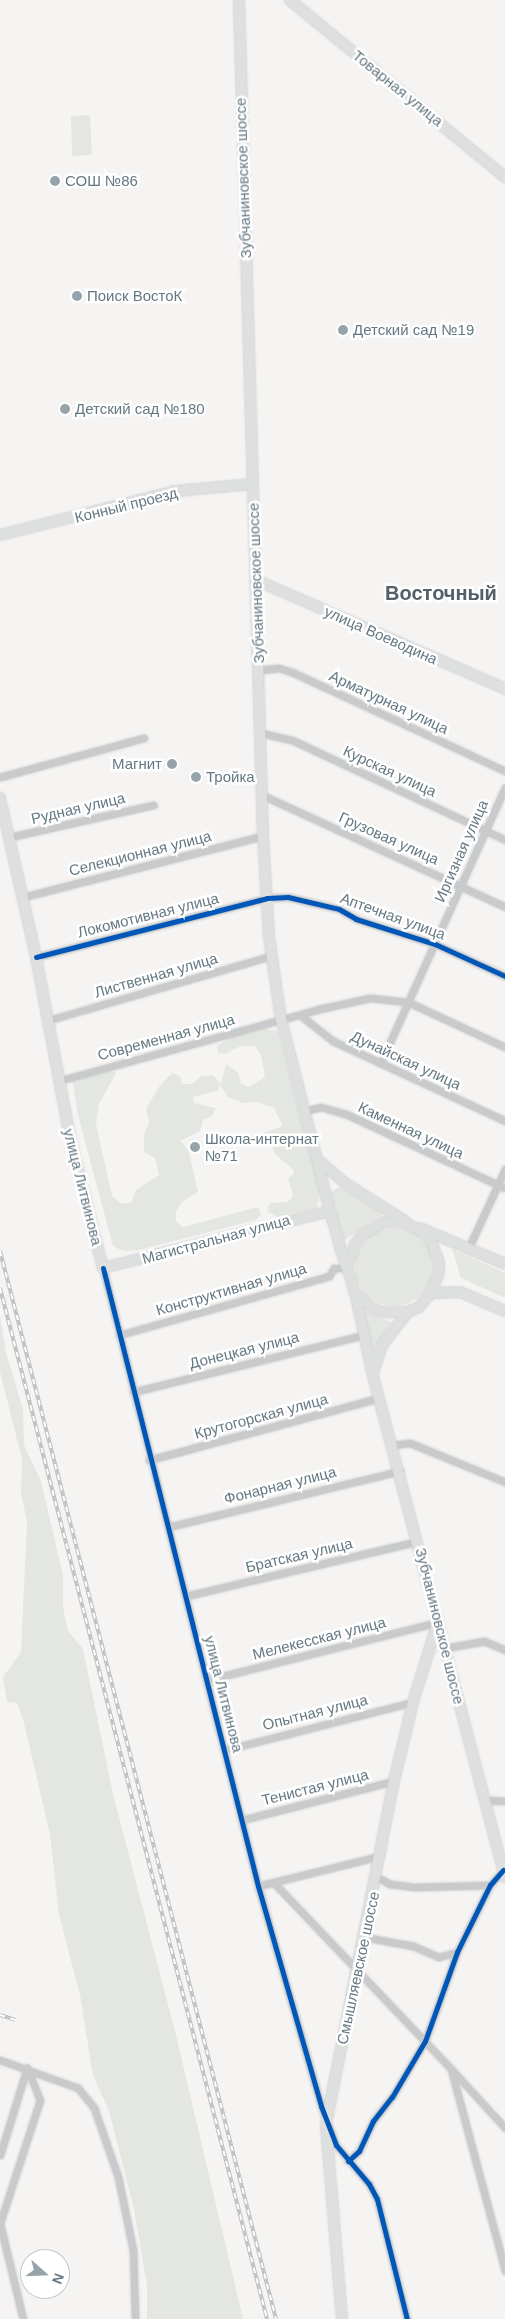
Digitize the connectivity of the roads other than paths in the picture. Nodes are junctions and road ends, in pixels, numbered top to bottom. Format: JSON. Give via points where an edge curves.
{"nodes":[{"id":1,"x":239,"y":0,"type":"edge"},
{"id":2,"x":290,"y":0,"type":"edge"},
{"id":3,"x":505,"y":177,"type":"edge"},
{"id":4,"x":253,"y":484,"type":"junction"},
{"id":5,"x":0,"y":535,"type":"edge"},
{"id":6,"x":256,"y":580,"type":"junction"},
{"id":7,"x":260,"y":670,"type":"junction"},
{"id":8,"x":505,"y":690,"type":"edge"},
{"id":9,"x":261,"y":733,"type":"junction"},
{"id":10,"x":144,"y":738,"type":"dead end"},
{"id":11,"x":505,"y":771,"type":"edge"},
{"id":12,"x":0,"y":777,"type":"edge"},
{"id":13,"x":505,"y":788,"type":"edge"},
{"id":14,"x":262,"y":795,"type":"junction"},
{"id":15,"x":0,"y":798,"type":"edge"},
{"id":16,"x":153,"y":805,"type":"dead end"},
{"id":17,"x":486,"y":830,"type":"junction"},
{"id":18,"x":264,"y":836,"type":"junction"},
{"id":19,"x":10,"y":837,"type":"junction"},
{"id":20,"x":505,"y":840,"type":"edge"},
{"id":21,"x":461,"y":886,"type":"junction"},
{"id":22,"x":23,"y":897,"type":"junction"},
{"id":23,"x":267,"y":898,"type":"junction"},
{"id":24,"x":505,"y":907,"type":"edge"},
{"id":25,"x":434,"y":944,"type":"junction"},
{"id":26,"x":271,"y":956,"type":"junction"},
{"id":27,"x":36,"y":957,"type":"junction"},
{"id":28,"x":505,"y":976,"type":"edge"},
{"id":29,"x":408,"y":1002,"type":"junction"},
{"id":30,"x":300,"y":1015,"type":"junction"},
{"id":31,"x":281,"y":1019,"type":"junction"},
{"id":32,"x":49,"y":1020,"type":"junction"},
{"id":33,"x":505,"y":1047,"type":"edge"},
{"id":34,"x":381,"y":1062,"type":"junction"},
{"id":35,"x":58,"y":1081,"type":"junction"},
{"id":36,"x":304,"y":1111,"type":"junction"},
{"id":37,"x":505,"y":1121,"type":"edge"},
{"id":38,"x":318,"y":1160,"type":"junction"},
{"id":39,"x":505,"y":1169,"type":"edge"},
{"id":40,"x":501,"y":1186,"type":"edge"},
{"id":41,"x":330,"y":1211,"type":"junction"},
{"id":42,"x":416,"y":1227,"type":"junction"},
{"id":43,"x":469,"y":1247,"type":"junction"},
{"id":44,"x":505,"y":1264,"type":"edge"},
{"id":45,"x":103,"y":1268,"type":"junction"},
{"id":46,"x":347,"y":1268,"type":"junction"},
{"id":47,"x":354,"y":1290,"type":"junction"},
{"id":48,"x":431,"y":1293,"type":"junction"},
{"id":49,"x":408,"y":1312,"type":"junction"},
{"id":50,"x":505,"y":1312,"type":"edge"},
{"id":51,"x":119,"y":1335,"type":"junction"},
{"id":52,"x":363,"y":1336,"type":"junction"},
{"id":53,"x":373,"y":1376,"type":"junction"},
{"id":54,"x":133,"y":1392,"type":"junction"},
{"id":55,"x":379,"y":1398,"type":"junction"},
{"id":56,"x":392,"y":1445,"type":"junction"},
{"id":57,"x":149,"y":1460,"type":"junction"},
{"id":58,"x":400,"y":1471,"type":"junction"},
{"id":59,"x":505,"y":1482,"type":"edge"},
{"id":60,"x":168,"y":1527,"type":"junction"},
{"id":61,"x":418,"y":1541,"type":"junction"},
{"id":62,"x":186,"y":1596,"type":"junction"},
{"id":63,"x":438,"y":1622,"type":"junction"},
{"id":64,"x":445,"y":1648,"type":"junction"},
{"id":65,"x":505,"y":1650,"type":"edge"},
{"id":66,"x":207,"y":1680,"type":"junction"},
{"id":67,"x":413,"y":1702,"type":"junction"},
{"id":68,"x":225,"y":1750,"type":"junction"},
{"id":69,"x":394,"y":1781,"type":"junction"},
{"id":70,"x":485,"y":1800,"type":"junction"},
{"id":71,"x":505,"y":1801,"type":"edge"},
{"id":72,"x":242,"y":1820,"type":"junction"},
{"id":73,"x":380,"y":1856,"type":"junction"},
{"id":74,"x":504,"y":1874,"type":"edge"},
{"id":75,"x":377,"y":1877,"type":"junction"},
{"id":76,"x":275,"y":1884,"type":"junction"},
{"id":77,"x":490,"y":1885,"type":"junction"},
{"id":78,"x":258,"y":1886,"type":"junction"},
{"id":79,"x":364,"y":1937,"type":"junction"},
{"id":80,"x":457,"y":1952,"type":"junction"},
{"id":81,"x":357,"y":1968,"type":"junction"},
{"id":82,"x":425,"y":2041,"type":"junction"},
{"id":83,"x":0,"y":2060,"type":"edge"},
{"id":84,"x":28,"y":2068,"type":"junction"},
{"id":85,"x":451,"y":2069,"type":"junction"},
{"id":86,"x":326,"y":2124,"type":"junction"},
{"id":87,"x":505,"y":2128,"type":"edge"},
{"id":88,"x":0,"y":2156,"type":"edge"},
{"id":89,"x":348,"y":2161,"type":"junction"},
{"id":90,"x":0,"y":2224,"type":"edge"},
{"id":91,"x":505,"y":2272,"type":"edge"},
{"id":92,"x":23,"y":2319,"type":"edge"},
{"id":93,"x":135,"y":2319,"type":"edge"},
{"id":94,"x":342,"y":2319,"type":"edge"},
{"id":95,"x":407,"y":2319,"type":"edge"}],
"edges":[{"from":1,"to":4,"type":"main road","name":"Зубчаниновское шоссе"},
{"from":2,"to":3,"type":"main road","name":"Товарная улица"},
{"from":4,"to":5,"type":"main road","name":"Конный проезд","via":[[176,491]]},
{"from":4,"to":6,"type":"main road","name":"Зубчаниновское шоссе"},
{"from":6,"to":7,"type":"main road","name":"Зубчаниновское шоссе"},
{"from":6,"to":8,"type":"main road","name":"улица Воеводина"},
{"from":7,"to":9,"type":"main road","name":"Зубчаниновское шоссе"},
{"from":7,"to":11,"type":"street","name":"Арматурная улица","via":[[279,668],[294,673]]},
{"from":9,"to":14,"type":"main road","name":"Зубчаниновское шоссе"},
{"from":9,"to":17,"type":"street","name":"Курская улица","via":[[292,740]]},
{"from":10,"to":12,"type":"street"},
{"from":13,"to":17,"type":"street","name":"Иргизная улица"},
{"from":14,"to":18,"type":"main road","name":"Зубчаниновское шоссе"},
{"from":14,"to":21,"type":"street","name":"Грузовая улица"},
{"from":15,"to":19,"type":"main road","name":"улица Литвинова"},
{"from":16,"to":19,"type":"street","name":"Рудная улица"},
{"from":17,"to":20,"type":"street","name":"Курская улица"},
{"from":17,"to":21,"type":"street","name":"Иргизная улица"},
{"from":18,"to":22,"type":"street","name":"Селекционная улица"},
{"from":18,"to":23,"type":"main road","name":"Зубчаниновское шоссе"},
{"from":19,"to":22,"type":"main road","name":"улица Литвинова"},
{"from":21,"to":24,"type":"street","name":"Грузовая улица"},
{"from":21,"to":25,"type":"street","name":"Иргизная улица"},
{"from":22,"to":27,"type":"main road","name":"улица Литвинова"},
{"from":23,"to":25,"type":"street","name":"Аптечная улица","via":[[288,897],[323,904],[356,919]]},
{"from":23,"to":26,"type":"main road","name":"Зубчаниновское шоссе"},
{"from":23,"to":27,"type":"street","name":"Локомотивная улица"},
{"from":25,"to":28,"type":"street","name":"Аптечная улица"},
{"from":25,"to":29,"type":"street","name":"Иргизная улица"},
{"from":26,"to":31,"type":"main road","name":"Зубчаниновское шоссе"},
{"from":26,"to":32,"type":"street","name":"Лиственная улица"},
{"from":27,"to":32,"type":"main road","name":"улица Литвинова"},
{"from":29,"to":30,"type":"street","name":"Современная улица","via":[[370,998]]},
{"from":29,"to":33,"type":"street","name":"Современная улица"},
{"from":29,"to":34,"type":"street","name":"Иргизная улица"},
{"from":30,"to":31,"type":"street","name":"Современная улица"},
{"from":30,"to":34,"type":"street","name":"Дунайская улица","via":[[333,1041]]},
{"from":31,"to":35,"type":"street","name":"Современная улица"},
{"from":31,"to":36,"type":"main road","name":"Зубчаниновское шоссе"},
{"from":32,"to":35,"type":"main road","name":"улица Литвинова"},
{"from":34,"to":37,"type":"street","name":"Дунайская улица"},
{"from":35,"to":45,"type":"main road","name":"улица Литвинова"},
{"from":36,"to":38,"type":"main road","name":"Зубчаниновское шоссе"},
{"from":36,"to":40,"type":"street","name":"Каменная улица","via":[[322,1106],[346,1114]]},
{"from":38,"to":41,"type":"main road","name":"Зубчаниновское шоссе"},
{"from":38,"to":42,"type":"main road","via":[[346,1184]]},
{"from":39,"to":40,"type":"street"},
{"from":40,"to":43,"type":"street"},
{"from":41,"to":45,"type":"main road","name":"Магистральная улица"},
{"from":41,"to":46,"type":"main road","name":"Зубчаниновское шоссе"},
{"from":42,"to":43,"type":"main road"},
{"from":42,"to":46,"type":"main road","via":[[393,1222],[371,1228],[355,1244]]},
{"from":42,"to":48,"type":"main road","via":[[436,1251],[439,1272]]},
{"from":43,"to":44,"type":"main road"},
{"from":45,"to":51,"type":"street","name":"улица Литвинова"},
{"from":46,"to":47,"type":"main road"},
{"from":46,"to":51,"type":"street","name":"Конструктивная улица","via":[[334,1268],[329,1276]]},
{"from":47,"to":49,"type":"main road","via":[[372,1308],[383,1312]]},
{"from":47,"to":52,"type":"main road","name":"Зубчаниновское шоссе"},
{"from":48,"to":49,"type":"main road","via":[[419,1307]]},
{"from":48,"to":50,"type":"main road","via":[[460,1292]]},
{"from":49,"to":53,"type":"main road","via":[[382,1345]]},
{"from":51,"to":54,"type":"street","name":"улица Литвинова"},
{"from":52,"to":53,"type":"main road","name":"Зубчаниновское шоссе"},
{"from":52,"to":54,"type":"street","name":"Донецкая улица"},
{"from":53,"to":55,"type":"main road","name":"Зубчаниновское шоссе"},
{"from":54,"to":57,"type":"street","name":"улица Литвинова"},
{"from":55,"to":56,"type":"main road","name":"Зубчаниновское шоссе"},
{"from":55,"to":57,"type":"street","name":"Крутогорская улица"},
{"from":56,"to":58,"type":"main road","name":"Зубчаниновское шоссе"},
{"from":56,"to":59,"type":"street","via":[[410,1443]]},
{"from":57,"to":60,"type":"street","name":"улица Литвинова"},
{"from":58,"to":60,"type":"street","name":"Фонарная улица"},
{"from":58,"to":61,"type":"main road","name":"Зубчаниновское шоссе"},
{"from":60,"to":62,"type":"street","name":"улица Литвинова"},
{"from":61,"to":62,"type":"street","name":"Братская улица"},
{"from":61,"to":63,"type":"main road","name":"Зубчаниновское шоссе"},
{"from":62,"to":66,"type":"street","name":"улица Литвинова"},
{"from":63,"to":64,"type":"main road","name":"Зубчаниновское шоссе"},
{"from":63,"to":66,"type":"street","name":"Мелекесская улица"},
{"from":63,"to":67,"type":"main road","name":"Смышляевское шоссе"},
{"from":64,"to":65,"type":"street","via":[[484,1641]]},
{"from":64,"to":70,"type":"main road","name":"Зубчаниновское шоссе"},
{"from":66,"to":68,"type":"street","name":"улица Литвинова"},
{"from":67,"to":68,"type":"street","name":"Опытная улица"},
{"from":67,"to":69,"type":"main road","name":"Смышляевское шоссе"},
{"from":68,"to":72,"type":"street","name":"улица Литвинова"},
{"from":69,"to":72,"type":"street","name":"Тенистая улица"},
{"from":69,"to":73,"type":"main road","name":"Смышляевское шоссе"},
{"from":70,"to":71,"type":"street"},
{"from":70,"to":74,"type":"main road","name":"Зубчаниновское шоссе"},
{"from":72,"to":78,"type":"street","name":"улица Литвинова"},
{"from":73,"to":75,"type":"main road","name":"Смышляевское шоссе"},
{"from":73,"to":76,"type":"street","via":[[337,1864]]},
{"from":74,"to":77,"type":"street"},
{"from":75,"to":77,"type":"street","via":[[390,1884],[414,1886]]},
{"from":75,"to":79,"type":"main road","name":"Смышляевское шоссе"},
{"from":76,"to":78,"type":"street"},
{"from":76,"to":81,"type":"street"},
{"from":77,"to":80,"type":"street"},
{"from":78,"to":86,"type":"street","name":"улица Литвинова"},
{"from":79,"to":80,"type":"street","via":[[413,1946],[439,1956]]},
{"from":79,"to":81,"type":"main road","name":"Смышляевское шоссе"},
{"from":80,"to":82,"type":"street"},
{"from":81,"to":82,"type":"street"},
{"from":81,"to":86,"type":"main road","name":"Смышляевское шоссе"},
{"from":82,"to":85,"type":"street"},
{"from":82,"to":89,"type":"street","via":[[392,2097],[373,2121],[359,2151]]},
{"from":83,"to":84,"type":"street"},
{"from":84,"to":88,"type":"street"},
{"from":84,"to":90,"type":"street","via":[[40,2100]]},
{"from":84,"to":93,"type":"street","via":[[78,2088],[94,2108],[118,2177],[133,2250]]},
{"from":85,"to":87,"type":"street"},
{"from":85,"to":91,"type":"street"},
{"from":86,"to":89,"type":"street","name":"улица Литвинова"},
{"from":86,"to":94,"type":"main road","name":"Смышляевское шоссе"},
{"from":89,"to":95,"type":"street","name":"улица Литвинова","via":[[377,2199]]},
{"from":90,"to":92,"type":"street"}]}
